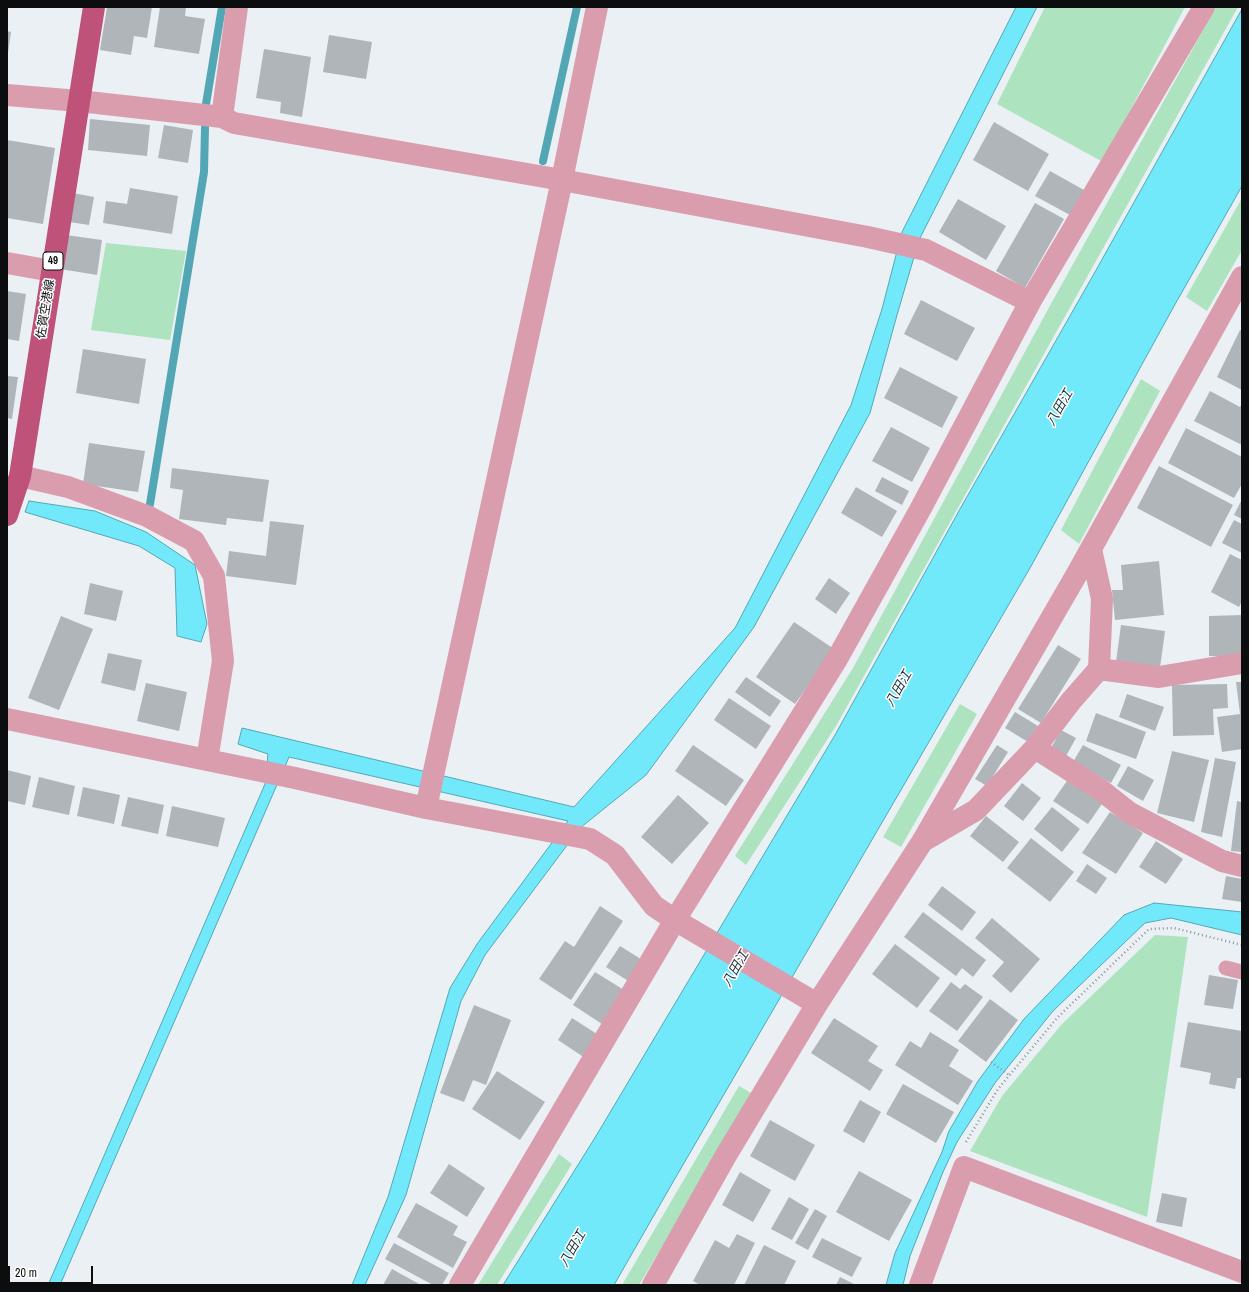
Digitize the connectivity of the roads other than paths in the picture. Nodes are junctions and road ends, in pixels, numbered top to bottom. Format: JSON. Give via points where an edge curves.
{"nodes":[{"id":1,"x":94,"y":7,"type":"edge"},
{"id":2,"x":237,"y":7,"type":"edge"},
{"id":3,"x":597,"y":7,"type":"edge"},
{"id":4,"x":1204,"y":7,"type":"edge"},
{"id":5,"x":7,"y":96,"type":"edge"},
{"id":6,"x":79,"y":101,"type":"junction"},
{"id":7,"x":222,"y":117,"type":"junction"},
{"id":8,"x":562,"y":180,"type":"junction"},
{"id":9,"x":7,"y":263,"type":"edge"},
{"id":10,"x":52,"y":271,"type":"junction"},
{"id":11,"x":1242,"y":277,"type":"edge"},
{"id":12,"x":1030,"y":302,"type":"junction"},
{"id":13,"x":20,"y":476,"type":"junction"},
{"id":14,"x":7,"y":514,"type":"edge"},
{"id":15,"x":1091,"y":549,"type":"junction"},
{"id":16,"x":1242,"y":663,"type":"edge"},
{"id":17,"x":1099,"y":670,"type":"junction"},
{"id":18,"x":7,"y":719,"type":"edge"},
{"id":19,"x":1035,"y":748,"type":"junction"},
{"id":20,"x":207,"y":760,"type":"junction"},
{"id":21,"x":426,"y":808,"type":"junction"},
{"id":22,"x":922,"y":842,"type":"junction"},
{"id":23,"x":1242,"y":866,"type":"edge"},
{"id":24,"x":674,"y":920,"type":"junction"},
{"id":25,"x":1226,"y":968,"type":"dead end"},
{"id":26,"x":1242,"y":972,"type":"edge"},
{"id":27,"x":817,"y":1004,"type":"junction"},
{"id":28,"x":1242,"y":1272,"type":"edge"},
{"id":29,"x":460,"y":1285,"type":"edge"},
{"id":30,"x":653,"y":1285,"type":"edge"},
{"id":31,"x":920,"y":1285,"type":"edge"}],
"edges":[{"from":1,"to":6,"type":"main road","name":"佐賀空港線","number":"49"},
{"from":2,"to":7,"type":"street"},
{"from":3,"to":8,"type":"street"},
{"from":4,"to":12,"type":"street"},
{"from":5,"to":6,"type":"street"},
{"from":6,"to":7,"type":"street"},
{"from":6,"to":10,"type":"main road","name":"佐賀空港線","number":"49"},
{"from":7,"to":8,"type":"street","via":[[234,123]]},
{"from":8,"to":12,"type":"street","via":[[926,250]]},
{"from":8,"to":21,"type":"street"},
{"from":9,"to":10,"type":"street"},
{"from":10,"to":13,"type":"main road","name":"佐賀空港線","number":"49"},
{"from":11,"to":15,"type":"street"},
{"from":12,"to":24,"type":"street","via":[[921,508],[837,659]]},
{"from":13,"to":14,"type":"main road","name":"佐賀空港線","number":"49"},
{"from":13,"to":20,"type":"street","via":[[68,487],[139,513],[194,541],[214,576],[224,662]]},
{"from":15,"to":17,"type":"street","via":[[1102,599]]},
{"from":15,"to":22,"type":"street"},
{"from":16,"to":17,"type":"street","via":[[1159,677]]},
{"from":17,"to":19,"type":"street"},
{"from":18,"to":20,"type":"street"},
{"from":19,"to":22,"type":"street","via":[[976,810]]},
{"from":19,"to":23,"type":"street","via":[[1102,790],[1130,813],[1222,861]]},
{"from":20,"to":21,"type":"street"},
{"from":21,"to":24,"type":"street","via":[[590,840],[615,855],[654,906]]},
{"from":22,"to":27,"type":"street"},
{"from":24,"to":27,"type":"street"},
{"from":24,"to":29,"type":"street"},
{"from":25,"to":26,"type":"lane"},
{"from":27,"to":30,"type":"street"},
{"from":28,"to":31,"type":"street","via":[[964,1167]]}]}
